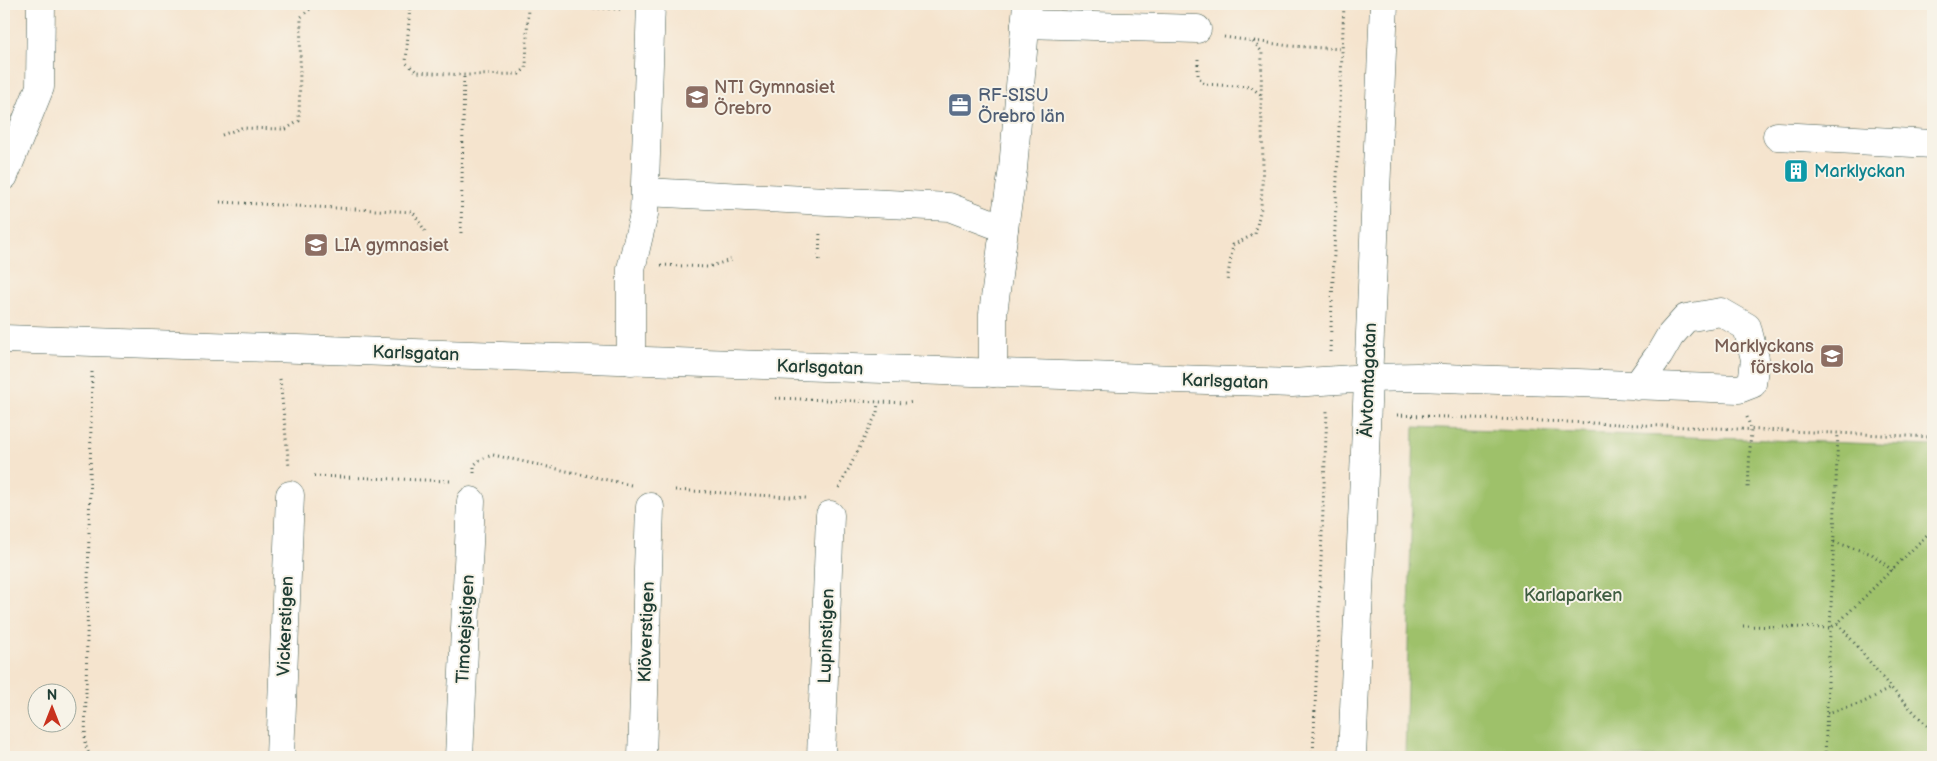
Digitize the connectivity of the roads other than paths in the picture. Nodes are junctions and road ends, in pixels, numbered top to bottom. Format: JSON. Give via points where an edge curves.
{"nodes":[{"id":1,"x":41,"y":4,"type":"edge"},
{"id":2,"x":1384,"y":4,"type":"edge"},
{"id":3,"x":651,"y":7,"type":"edge"},
{"id":4,"x":1026,"y":14,"type":"edge"},
{"id":5,"x":1197,"y":29,"type":"road end"},
{"id":6,"x":1777,"y":136,"type":"dead end"},
{"id":7,"x":1933,"y":144,"type":"edge"},
{"id":8,"x":4,"y":176,"type":"edge"},
{"id":9,"x":645,"y":192,"type":"junction"},
{"id":10,"x":1004,"y":228,"type":"junction"},
{"id":11,"x":4,"y":339,"type":"edge"},
{"id":12,"x":631,"y":360,"type":"junction"},
{"id":13,"x":993,"y":373,"type":"junction"},
{"id":14,"x":1368,"y":378,"type":"junction"},
{"id":15,"x":1637,"y":386,"type":"junction"},
{"id":16,"x":290,"y":487,"type":"road end"},
{"id":17,"x":472,"y":491,"type":"road end"},
{"id":18,"x":650,"y":498,"type":"road end"},
{"id":19,"x":832,"y":507,"type":"road end"},
{"id":20,"x":280,"y":757,"type":"edge"},
{"id":21,"x":459,"y":757,"type":"edge"},
{"id":22,"x":642,"y":757,"type":"edge"},
{"id":23,"x":821,"y":757,"type":"edge"},
{"id":24,"x":1352,"y":757,"type":"edge"}],
"edges":[{"from":1,"to":8,"type":"street","via":[[40,87]]},
{"from":2,"to":14,"type":"street","name":"Älvtomtagatan"},
{"from":3,"to":9,"type":"street"},
{"from":4,"to":5,"type":"street"},
{"from":4,"to":10,"type":"street","via":[[1013,169]]},
{"from":6,"to":7,"type":"street"},
{"from":9,"to":10,"type":"street","via":[[949,207]]},
{"from":9,"to":12,"type":"street","via":[[644,214],[631,270]]},
{"from":10,"to":13,"type":"street","via":[[993,314]]},
{"from":11,"to":12,"type":"street","name":"Karlsgatan"},
{"from":12,"to":13,"type":"street","name":"Karlsgatan"},
{"from":13,"to":14,"type":"street","name":"Karlsgatan","via":[[1292,383]]},
{"from":14,"to":15,"type":"street","name":"Karlsgatan"},
{"from":14,"to":24,"type":"street","name":"Älvtomtagatan"},
{"from":15,"to":15,"type":"street","name":"Karlsgatan","via":[[1740,390],[1752,384],[1755,360],[1747,327],[1721,312],[1686,318]]},
{"from":16,"to":20,"type":"street","name":"Vickerstigen"},
{"from":17,"to":21,"type":"street","name":"Timotejstigen"},
{"from":18,"to":22,"type":"street","name":"Klöverstigen"},
{"from":19,"to":23,"type":"street","name":"Lupinstigen"}]}
